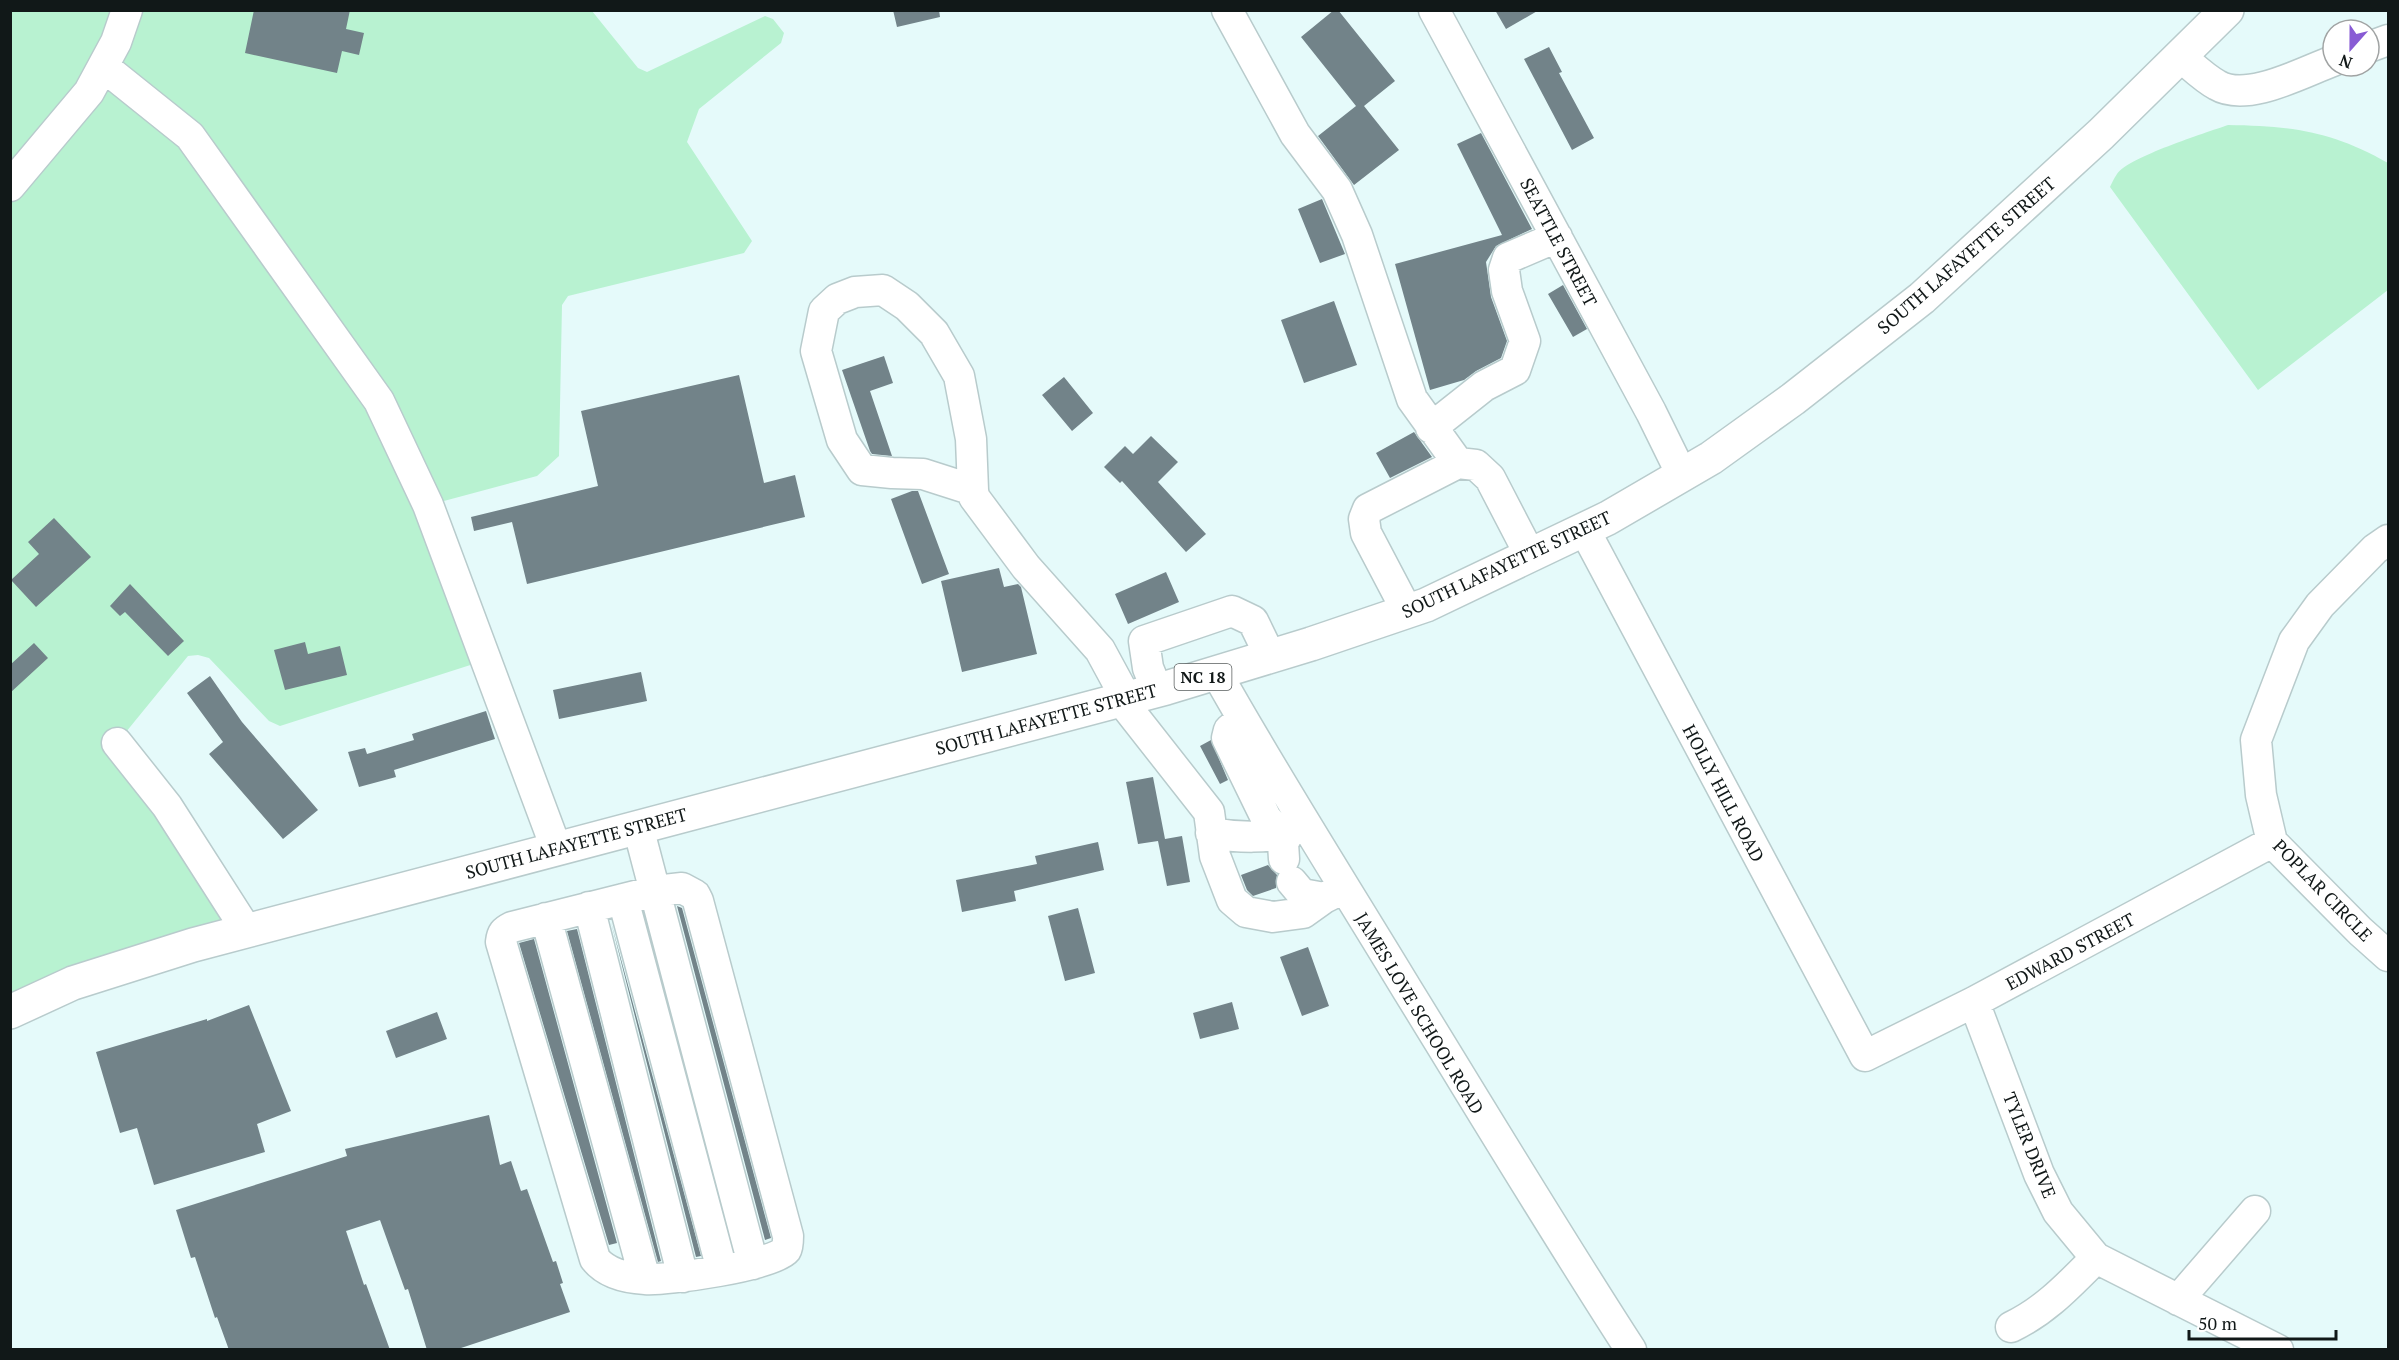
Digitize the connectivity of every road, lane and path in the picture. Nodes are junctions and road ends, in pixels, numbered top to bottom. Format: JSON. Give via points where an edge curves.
{"nodes":[{"id":1,"x":127,"y":10,"type":"edge"},
{"id":2,"x":1227,"y":10,"type":"edge"},
{"id":3,"x":1434,"y":10,"type":"edge"},
{"id":4,"x":2227,"y":10,"type":"edge"},
{"id":5,"x":2181,"y":56,"type":"junction"},
{"id":6,"x":104,"y":66,"type":"junction"},
{"id":7,"x":2321,"y":66,"type":"edge"},
{"id":8,"x":10,"y":186,"type":"edge"},
{"id":9,"x":1557,"y":237,"type":"junction"},
{"id":10,"x":1431,"y":428,"type":"junction"},
{"id":11,"x":1458,"y":463,"type":"junction"},
{"id":12,"x":1682,"y":475,"type":"junction"},
{"id":13,"x":973,"y":490,"type":"junction"},
{"id":14,"x":1584,"y":529,"type":"junction"},
{"id":15,"x":2388,"y":540,"type":"edge"},
{"id":16,"x":1530,"y":555,"type":"junction"},
{"id":17,"x":1407,"y":611,"type":"junction"},
{"id":18,"x":1270,"y":656,"type":"junction"},
{"id":19,"x":1216,"y":672,"type":"junction"},
{"id":20,"x":1134,"y":696,"type":"junction"},
{"id":21,"x":117,"y":743,"type":"dead end"},
{"id":22,"x":638,"y":826,"type":"junction"},
{"id":23,"x":1211,"y":833,"type":"junction"},
{"id":24,"x":2272,"y":842,"type":"junction"},
{"id":25,"x":556,"y":848,"type":"junction"},
{"id":26,"x":1292,"y":849,"type":"junction"},
{"id":27,"x":655,"y":891,"type":"junction"},
{"id":28,"x":1334,"y":893,"type":"junction"},
{"id":29,"x":623,"y":899,"type":"junction"},
{"id":30,"x":589,"y":907,"type":"junction"},
{"id":31,"x":546,"y":918,"type":"junction"},
{"id":32,"x":247,"y":931,"type":"junction"},
{"id":33,"x":2388,"y":956,"type":"edge"},
{"id":34,"x":1974,"y":1002,"type":"junction"},
{"id":35,"x":10,"y":1012,"type":"edge"},
{"id":36,"x":1865,"y":1056,"type":"joint"},
{"id":37,"x":2255,"y":1211,"type":"dead end"},
{"id":38,"x":2096,"y":1258,"type":"junction"},
{"id":39,"x":753,"y":1264,"type":"junction"},
{"id":40,"x":722,"y":1269,"type":"junction"},
{"id":41,"x":683,"y":1277,"type":"junction"},
{"id":42,"x":645,"y":1279,"type":"junction"},
{"id":43,"x":2178,"y":1300,"type":"junction"},
{"id":44,"x":2011,"y":1327,"type":"dead end"},
{"id":45,"x":1630,"y":1350,"type":"edge"},
{"id":46,"x":2278,"y":1350,"type":"edge"}],
"edges":[{"from":1,"to":6,"type":"street"},
{"from":2,"to":10,"type":"street","via":[[1295,134],[1337,190],[1357,235],[1412,399]]},
{"from":3,"to":9,"type":"street","name":"SEATTLE STREET"},
{"from":4,"to":5,"type":"main road","name":"SOUTH LAFAYETTE STREET","number":"NC 18"},
{"from":5,"to":7,"type":"street","via":[[2218,86],[2236,91],[2253,91]]},
{"from":5,"to":12,"type":"main road","name":"SOUTH LAFAYETTE STREET","number":"NC 18","via":[[1923,298],[1793,399]]},
{"from":6,"to":8,"type":"street","via":[[89,92]]},
{"from":6,"to":25,"type":"street","via":[[190,136],[379,401],[428,505]]},
{"from":9,"to":10,"type":"street","via":[[1508,258],[1504,270],[1507,291],[1525,341],[1515,370],[1484,386]]},
{"from":9,"to":12,"type":"street","name":"SEATTLE STREET"},
{"from":10,"to":11,"type":"street"},
{"from":11,"to":16,"type":"street","via":[[1476,465],[1490,478]]},
{"from":11,"to":17,"type":"street","via":[[1368,509],[1364,519],[1366,533]]},
{"from":12,"to":14,"type":"main road","name":"SOUTH LAFAYETTE STREET","number":"NC 18"},
{"from":13,"to":13,"type":"street","via":[[971,439],[959,376],[934,333],[907,306],[883,290],[855,292],[837,299],[824,311],[816,351],[842,440],[862,470],[922,474]]},
{"from":13,"to":20,"type":"street","via":[[974,497],[1026,567],[1100,650]]},
{"from":14,"to":16,"type":"main road","name":"SOUTH LAFAYETTE STREET","number":"NC 18"},
{"from":14,"to":36,"type":"street","name":"HOLLY HILL ROAD"},
{"from":15,"to":24,"type":"street","name":"POPLAR CIRCLE","via":[[2374,549],[2320,605],[2294,641],[2271,697],[2256,740],[2261,795]]},
{"from":16,"to":17,"type":"main road","name":"SOUTH LAFAYETTE STREET","number":"NC 18"},
{"from":17,"to":18,"type":"main road","name":"SOUTH LAFAYETTE STREET","number":"NC 18"},
{"from":18,"to":19,"type":"main road","name":"SOUTH LAFAYETTE STREET","number":"NC 18"},
{"from":18,"to":20,"type":"street","via":[[1253,621],[1232,611],[1144,641],[1148,668]]},
{"from":19,"to":20,"type":"main road","name":"SOUTH LAFAYETTE STREET","number":"NC 18"},
{"from":19,"to":26,"type":"street","name":"JAMES LOVE SCHOOL ROAD","via":[[1242,719]]},
{"from":20,"to":22,"type":"main road","name":"SOUTH LAFAYETTE STREET","number":"NC 18"},
{"from":20,"to":23,"type":"street","via":[[1209,812]]},
{"from":21,"to":32,"type":"street","via":[[166,806]]},
{"from":22,"to":25,"type":"main road","name":"SOUTH LAFAYETTE STREET","number":"NC 18"},
{"from":22,"to":27,"type":"street"},
{"from":23,"to":26,"type":"street","via":[[1242,836]]},
{"from":23,"to":28,"type":"street","via":[[1224,882],[1232,900],[1246,912],[1273,917],[1303,913]]},
{"from":24,"to":33,"type":"street","name":"POPLAR CIRCLE"},
{"from":24,"to":34,"type":"street","name":"EDWARD STREET"},
{"from":25,"to":32,"type":"main road","name":"SOUTH LAFAYETTE STREET","number":"NC 18"},
{"from":26,"to":28,"type":"street","name":"JAMES LOVE SCHOOL ROAD"},
{"from":26,"to":28,"type":"street","via":[[1302,894]]},
{"from":27,"to":29,"type":"street"},
{"from":27,"to":39,"type":"street"},
{"from":27,"to":39,"type":"street","via":[[682,888],[698,901],[788,1236],[786,1250]]},
{"from":28,"to":45,"type":"street","name":"JAMES LOVE SCHOOL ROAD","via":[[1463,1084]]},
{"from":29,"to":30,"type":"street"},
{"from":29,"to":40,"type":"street"},
{"from":30,"to":31,"type":"street"},
{"from":30,"to":41,"type":"street"},
{"from":31,"to":42,"type":"street"},
{"from":31,"to":42,"type":"street","via":[[507,929],[501,942],[595,1259],[609,1271]]},
{"from":32,"to":35,"type":"main road","name":"SOUTH LAFAYETTE STREET","number":"NC 18","via":[[73,983]]},
{"from":34,"to":36,"type":"street","name":"EDWARD STREET"},
{"from":34,"to":38,"type":"street","name":"TYLER DRIVE","via":[[2039,1174],[2058,1212]]},
{"from":37,"to":43,"type":"street"},
{"from":38,"to":43,"type":"street","name":"TYLER DRIVE"},
{"from":38,"to":44,"type":"street","via":[[2047,1306]]},
{"from":39,"to":40,"type":"street"},
{"from":40,"to":41,"type":"street"},
{"from":41,"to":42,"type":"street"},
{"from":43,"to":46,"type":"street","name":"TYLER DRIVE"}]}
